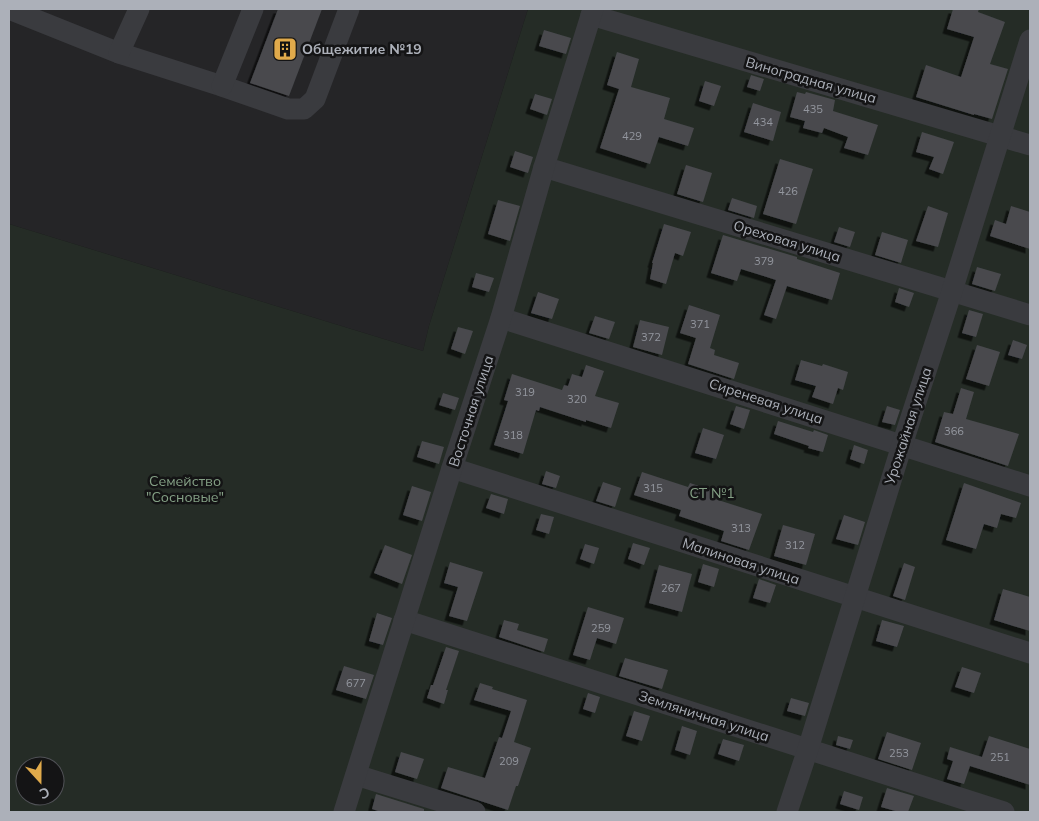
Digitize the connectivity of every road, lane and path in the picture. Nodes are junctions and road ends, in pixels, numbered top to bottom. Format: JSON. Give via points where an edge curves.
{"nodes":[{"id":1,"x":9,"y":9,"type":"edge"},
{"id":2,"x":138,"y":9,"type":"edge"},
{"id":3,"x":253,"y":9,"type":"edge"},
{"id":4,"x":349,"y":9,"type":"edge"},
{"id":5,"x":592,"y":12,"type":"edge"},
{"id":6,"x":1030,"y":40,"type":"edge"},
{"id":7,"x":119,"y":53,"type":"junction"},
{"id":8,"x":222,"y":86,"type":"junction"},
{"id":9,"x":1000,"y":135,"type":"junction"},
{"id":10,"x":1030,"y":144,"type":"edge"},
{"id":11,"x":544,"y":167,"type":"junction"},
{"id":12,"x":952,"y":291,"type":"junction"},
{"id":13,"x":1030,"y":315,"type":"edge"},
{"id":14,"x":501,"y":318,"type":"junction"},
{"id":15,"x":902,"y":444,"type":"junction"},
{"id":16,"x":452,"y":468,"type":"junction"},
{"id":17,"x":1030,"y":486,"type":"edge"},
{"id":18,"x":854,"y":597,"type":"junction"},
{"id":19,"x":404,"y":620,"type":"junction"},
{"id":20,"x":1030,"y":654,"type":"edge"},
{"id":21,"x":808,"y":749,"type":"junction"},
{"id":22,"x":356,"y":775,"type":"junction"},
{"id":23,"x":344,"y":812,"type":"edge"},
{"id":24,"x":475,"y":812,"type":"edge"},
{"id":25,"x":788,"y":812,"type":"edge"},
{"id":26,"x":1004,"y":812,"type":"edge"}],
"edges":[{"from":1,"to":7,"type":"street"},
{"from":2,"to":7,"type":"street"},
{"from":3,"to":8,"type":"street"},
{"from":4,"to":8,"type":"street","via":[[315,99],[304,109],[288,109]]},
{"from":5,"to":9,"type":"street","name":"Виноградная улица"},
{"from":5,"to":11,"type":"street","name":"Восточная улица"},
{"from":6,"to":9,"type":"street","name":"Урожайная улица"},
{"from":7,"to":8,"type":"street"},
{"from":9,"to":10,"type":"street","name":"Виноградная улица"},
{"from":9,"to":12,"type":"street","name":"Урожайная улица"},
{"from":11,"to":12,"type":"street","name":"Ореховая улица"},
{"from":11,"to":14,"type":"street","name":"Восточная улица"},
{"from":12,"to":13,"type":"street","name":"Ореховая улица"},
{"from":12,"to":15,"type":"street","name":"Урожайная улица"},
{"from":14,"to":15,"type":"street","name":"Сиреневая улица"},
{"from":14,"to":16,"type":"street","name":"Восточная улица"},
{"from":15,"to":17,"type":"street","name":"Сиреневая улица"},
{"from":15,"to":18,"type":"street","name":"Урожайная улица"},
{"from":16,"to":18,"type":"street","name":"Малиновая улица"},
{"from":16,"to":19,"type":"street","name":"Восточная улица"},
{"from":18,"to":20,"type":"street","name":"Малиновая улица"},
{"from":18,"to":21,"type":"street","name":"Урожайная улица"},
{"from":19,"to":21,"type":"street","name":"Земляничная улица"},
{"from":19,"to":22,"type":"street","name":"Восточная улица"},
{"from":21,"to":25,"type":"street","name":"Урожайная улица"},
{"from":21,"to":26,"type":"street","name":"Земляничная улица"},
{"from":22,"to":23,"type":"street","name":"Восточная улица"},
{"from":22,"to":24,"type":"street"}]}
